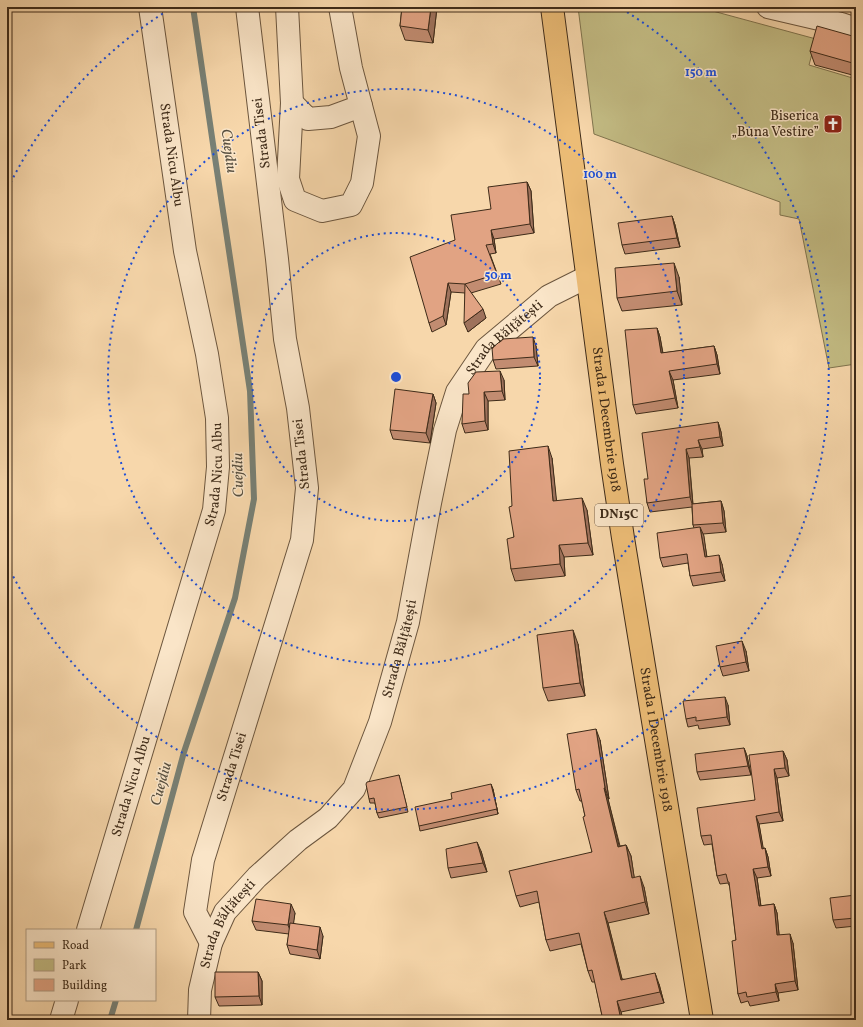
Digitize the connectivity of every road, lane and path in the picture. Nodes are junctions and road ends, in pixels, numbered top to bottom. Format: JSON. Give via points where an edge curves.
{"nodes":[{"id":1,"x":150,"y":7,"type":"edge"},
{"id":2,"x":246,"y":7,"type":"edge"},
{"id":3,"x":287,"y":7,"type":"edge"},
{"id":4,"x":340,"y":7,"type":"edge"},
{"id":5,"x":552,"y":7,"type":"edge"},
{"id":6,"x":768,"y":7,"type":"edge"},
{"id":7,"x":856,"y":29,"type":"edge"},
{"id":8,"x":292,"y":103,"type":"junction"},
{"id":9,"x":361,"y":106,"type":"junction"},
{"id":10,"x":587,"y":277,"type":"junction"},
{"id":11,"x":88,"y":929,"type":"edge"},
{"id":12,"x":211,"y":943,"type":"junction"},
{"id":13,"x":67,"y":1001,"type":"edge"},
{"id":14,"x":61,"y":1020,"type":"edge"},
{"id":15,"x":198,"y":1020,"type":"edge"},
{"id":16,"x":702,"y":1020,"type":"edge"}],
"edges":[{"from":1,"to":11,"type":"street","name":"Strada Nicu Albu","via":[[185,251],[207,354],[216,411],[218,467],[214,510]]},
{"from":2,"to":12,"type":"street","name":"Strada Tisei","via":[[285,339],[298,408],[307,488],[302,540],[203,860],[196,912]]},
{"from":3,"to":8,"type":"street"},
{"from":4,"to":9,"type":"street","via":[[350,68]]},
{"from":5,"to":10,"type":"main road","name":"Strada 1 Decembrie 1918","number":"DN15C"},
{"from":6,"to":7,"type":"street"},
{"from":8,"to":9,"type":"street","via":[[308,119],[331,117]]},
{"from":8,"to":9,"type":"street","via":[[288,179],[295,200],[322,211],[351,205],[362,183],[369,136]]},
{"from":10,"to":12,"type":"street","name":"Strada Bălțătești","via":[[549,296],[486,349],[457,392],[445,430],[408,622],[380,722],[354,789],[328,818],[298,840],[257,877],[225,912]]},
{"from":10,"to":16,"type":"main road","name":"Strada 1 Decembrie 1918","number":"DN15C","via":[[623,538]]},
{"from":12,"to":15,"type":"street","name":"Strada Bălțătești","via":[[200,990]]},
{"from":13,"to":14,"type":"street"}]}
